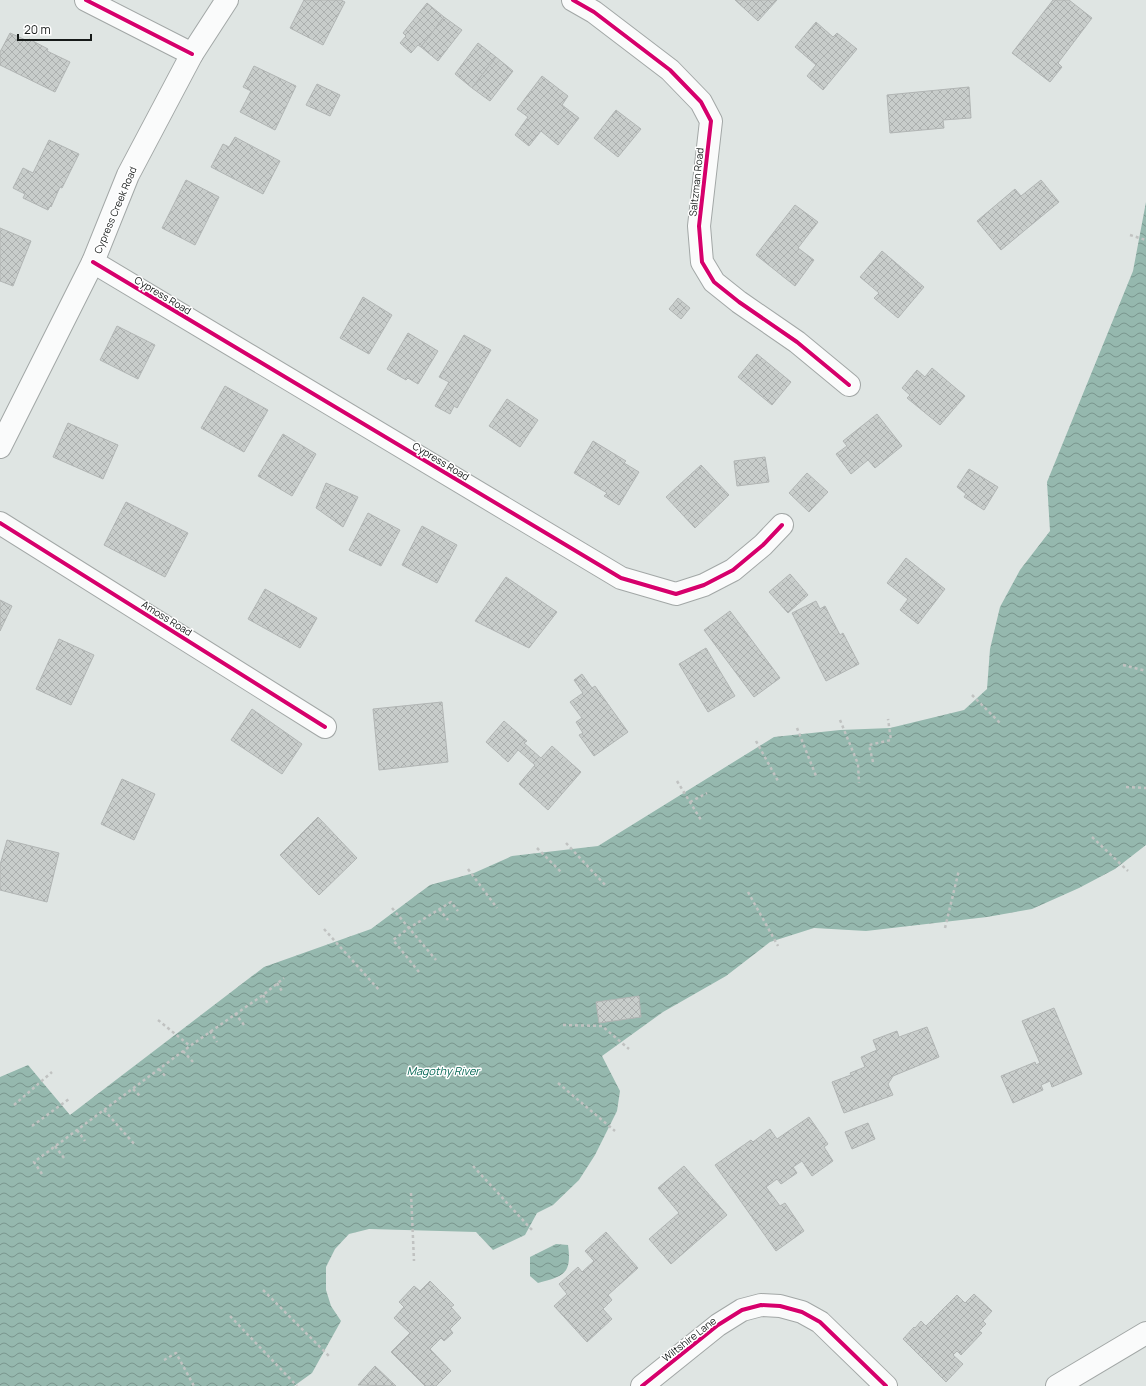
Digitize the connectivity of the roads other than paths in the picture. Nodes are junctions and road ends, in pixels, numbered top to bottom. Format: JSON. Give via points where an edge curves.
{"nodes":[{"id":1,"x":86,"y":0,"type":"edge"},
{"id":2,"x":227,"y":0,"type":"edge"},
{"id":3,"x":573,"y":0,"type":"edge"},
{"id":4,"x":192,"y":54,"type":"junction"},
{"id":5,"x":93,"y":262,"type":"junction"},
{"id":6,"x":849,"y":385,"type":"dead end"},
{"id":7,"x":6,"y":417,"type":"edge"},
{"id":8,"x":0,"y":446,"type":"edge"},
{"id":9,"x":0,"y":523,"type":"edge"},
{"id":10,"x":782,"y":525,"type":"dead end"},
{"id":11,"x":326,"y":727,"type":"dead end"},
{"id":12,"x":1146,"y":1333,"type":"edge"},
{"id":13,"x":642,"y":1386,"type":"edge"},
{"id":14,"x":886,"y":1386,"type":"edge"},
{"id":15,"x":1057,"y":1386,"type":"edge"}],
"edges":[{"from":1,"to":4,"type":"street"},
{"from":2,"to":4,"type":"street","name":"Cypress Creek Road"},
{"from":3,"to":6,"type":"street","name":"Saltzman Road","via":[[594,12],[670,70],[701,102],[708,115],[711,121],[699,226],[702,262],[714,282],[797,342]]},
{"from":4,"to":5,"type":"street","name":"Cypress Creek Road","via":[[128,175]]},
{"from":5,"to":7,"type":"street","name":"Cypress Creek Road"},
{"from":5,"to":10,"type":"street","name":"Cypress Road","via":[[621,578],[676,594],[733,570]]},
{"from":7,"to":8,"type":"street","name":"Cypress Creek Road"},
{"from":9,"to":11,"type":"street","name":"Amoss Road"},
{"from":12,"to":15,"type":"street"},
{"from":13,"to":14,"type":"street","name":"Wiltshire Lane","via":[[718,1325],[742,1310],[761,1305],[780,1306],[802,1312],[820,1322]]}]}
